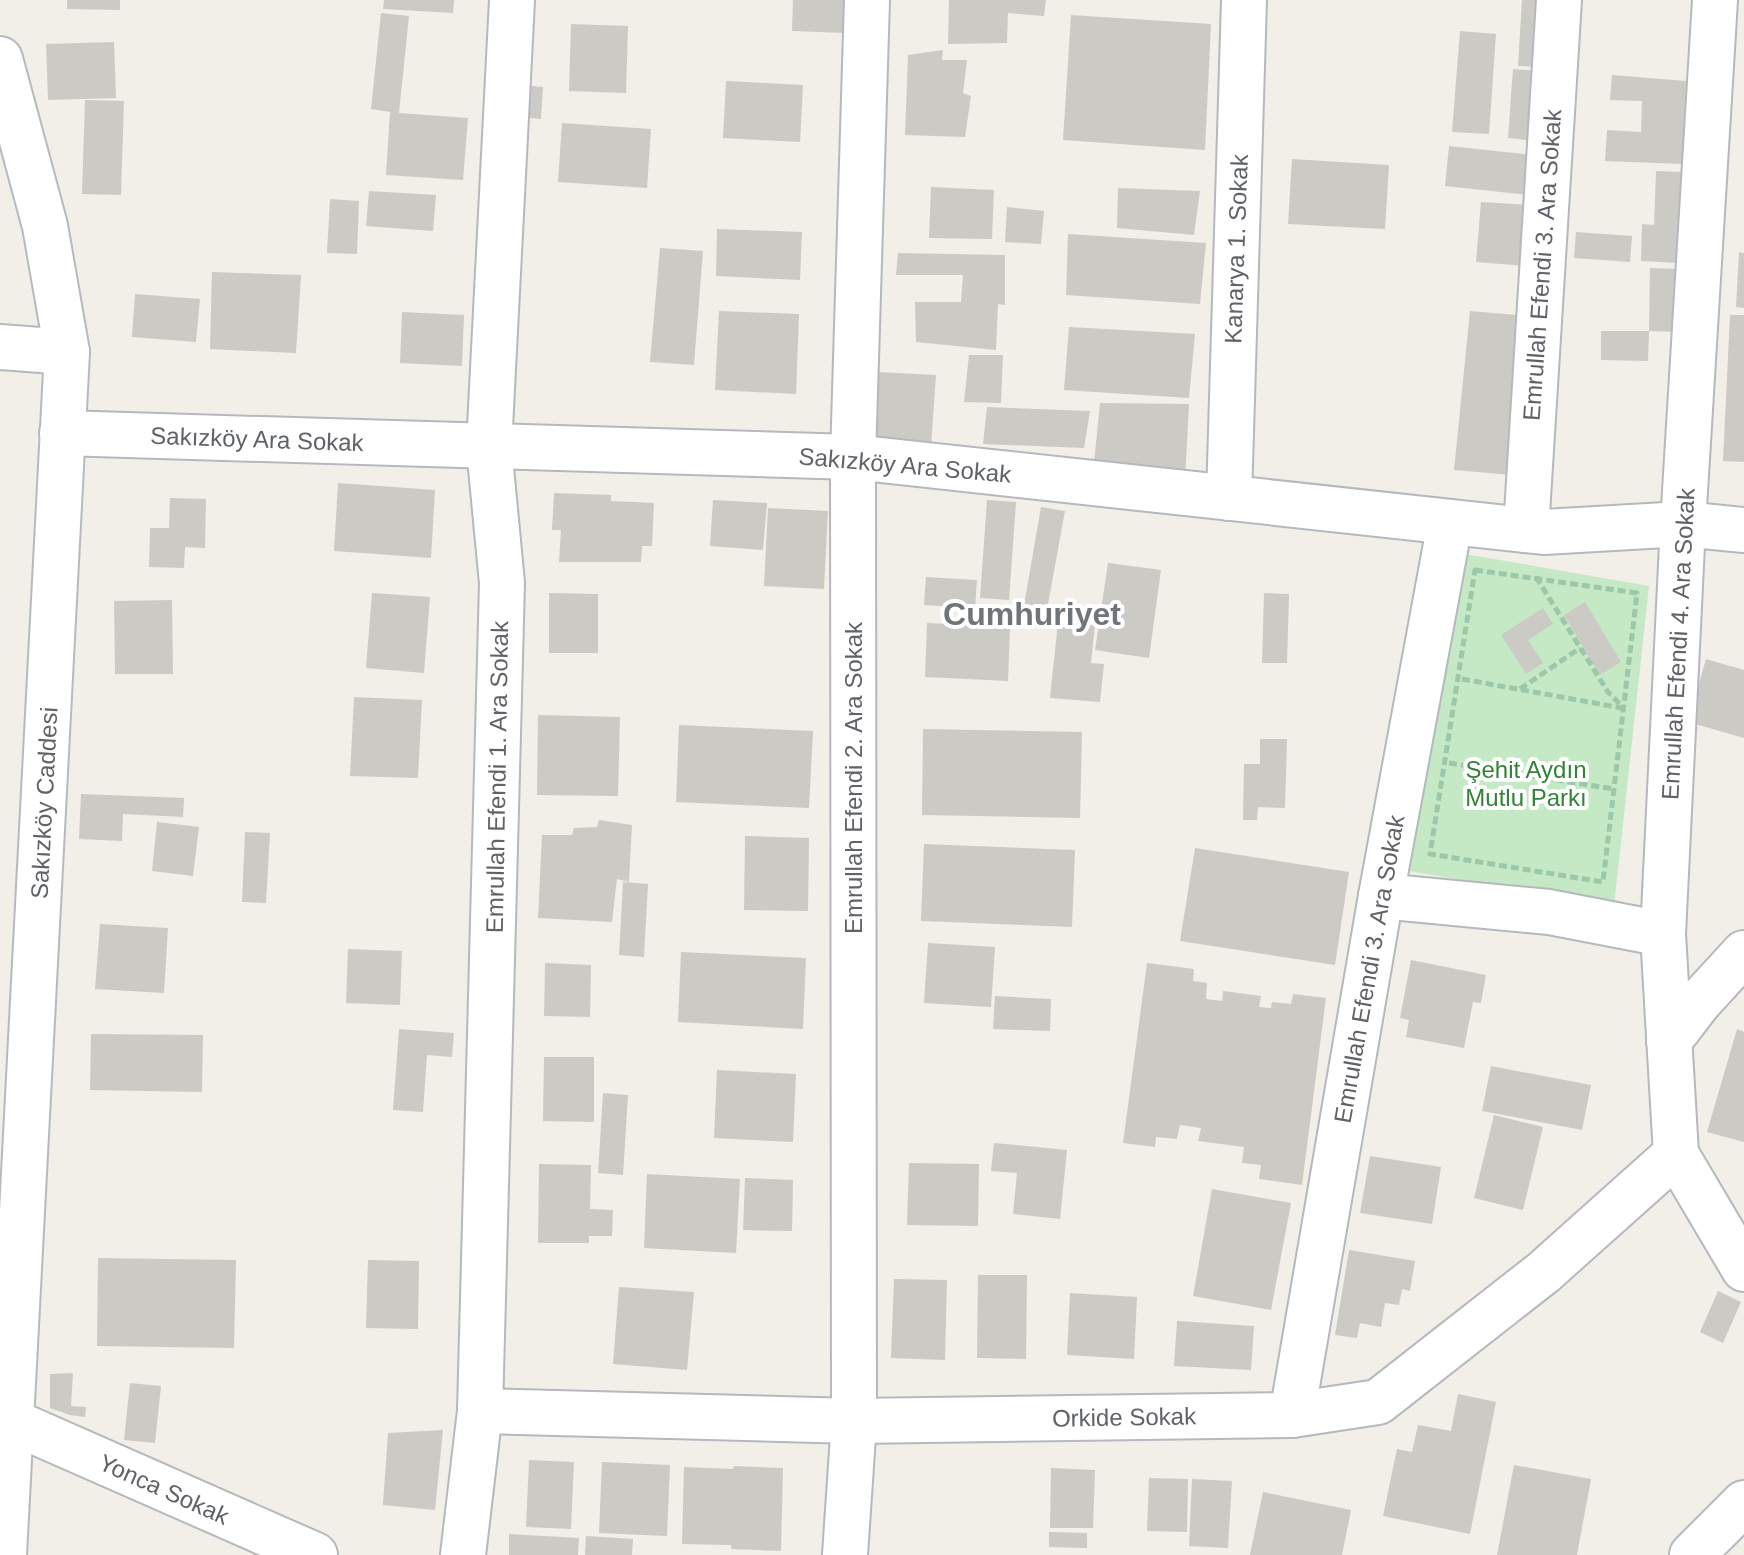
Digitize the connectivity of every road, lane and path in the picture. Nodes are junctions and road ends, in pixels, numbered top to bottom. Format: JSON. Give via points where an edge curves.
{"nodes":[{"id":1,"x":512,"y":0,"type":"edge"},
{"id":2,"x":867,"y":0,"type":"edge"},
{"id":3,"x":1244,"y":0,"type":"edge"},
{"id":4,"x":1559,"y":0,"type":"edge"},
{"id":5,"x":1715,"y":0,"type":"edge"},
{"id":6,"x":1728,"y":48,"type":"edge"},
{"id":7,"x":0,"y":59,"type":"edge"},
{"id":8,"x":0,"y":347,"type":"edge"},
{"id":9,"x":67,"y":352,"type":"junction"},
{"id":10,"x":62,"y":433,"type":"junction"},
{"id":11,"x":489,"y":447,"type":"junction"},
{"id":12,"x":853,"y":457,"type":"junction"},
{"id":13,"x":1229,"y":498,"type":"junction"},
{"id":14,"x":1450,"y":523,"type":"junction"},
{"id":15,"x":1683,"y":524,"type":"junction"},
{"id":16,"x":1744,"y":530,"type":"edge"},
{"id":17,"x":1535,"y":531,"type":"junction"},
{"id":18,"x":1536,"y":578,"type":"junction"},
{"id":19,"x":1580,"y":648,"type":"junction"},
{"id":20,"x":1458,"y":678,"type":"junction"},
{"id":21,"x":1520,"y":689,"type":"junction"},
{"id":22,"x":1623,"y":708,"type":"junction"},
{"id":23,"x":1444,"y":762,"type":"junction"},
{"id":24,"x":1614,"y":789,"type":"junction"},
{"id":25,"x":1381,"y":896,"type":"junction"},
{"id":26,"x":1663,"y":934,"type":"junction"},
{"id":27,"x":1744,"y":953,"type":"edge"},
{"id":28,"x":1669,"y":1041,"type":"junction"},
{"id":29,"x":1676,"y":1154,"type":"junction"},
{"id":30,"x":1744,"y":1269,"type":"edge"},
{"id":31,"x":480,"y":1411,"type":"junction"},
{"id":32,"x":1292,"y":1415,"type":"junction"},
{"id":33,"x":854,"y":1421,"type":"junction"},
{"id":34,"x":6,"y":1422,"type":"edge"},
{"id":35,"x":1744,"y":1503,"type":"edge"},
{"id":36,"x":4,"y":1555,"type":"edge"},
{"id":37,"x":315,"y":1555,"type":"edge"},
{"id":38,"x":463,"y":1555,"type":"edge"},
{"id":39,"x":845,"y":1555,"type":"edge"},
{"id":40,"x":1692,"y":1555,"type":"edge"}],
"edges":[{"from":1,"to":11,"type":"street","name":"Emrullah Efendi 1. Ara Sokak"},
{"from":2,"to":12,"type":"street","name":"Emrullah Efendi 2. Ara Sokak"},
{"from":3,"to":13,"type":"street","name":"Kanarya 1. Sokak"},
{"from":4,"to":17,"type":"street","name":"Emrullah Efendi 3. Ara Sokak"},
{"from":5,"to":6,"type":"street","name":"Emrullah Efendi 4. Ara Sokak"},
{"from":6,"to":15,"type":"street","name":"Emrullah Efendi 4. Ara Sokak"},
{"from":7,"to":9,"type":"street","name":"Sakızköy Caddesi","via":[[45,226]]},
{"from":8,"to":9,"type":"street"},
{"from":9,"to":10,"type":"street","name":"Sakızköy Caddesi"},
{"from":10,"to":11,"type":"street","name":"Sakızköy Ara Sokak"},
{"from":10,"to":34,"type":"street","name":"Sakızköy Caddesi"},
{"from":11,"to":12,"type":"street","name":"Sakızköy Ara Sokak"},
{"from":11,"to":31,"type":"street","name":"Emrullah Efendi 1. Ara Sokak","via":[[502,583]]},
{"from":12,"to":13,"type":"street","name":"Sakızköy Ara Sokak"},
{"from":12,"to":33,"type":"street","name":"Emrullah Efendi 2. Ara Sokak"},
{"from":13,"to":14,"type":"street","name":"Sakızköy Ara Sokak"},
{"from":14,"to":17,"type":"street","name":"Sakızköy Ara Sokak"},
{"from":14,"to":25,"type":"street","name":"Emrullah Efendi 3. Ara Sokak"},
{"from":15,"to":16,"type":"street","name":"Sakızköy Ara Sokak"},
{"from":15,"to":17,"type":"street","name":"Sakızköy Ara Sokak"},
{"from":15,"to":26,"type":"street","name":"Emrullah Efendi 4. Ara Sokak"},
{"from":17,"to":18,"type":"path"},
{"from":18,"to":19,"type":"path"},
{"from":18,"to":20,"type":"path","via":[[1475,570]]},
{"from":18,"to":22,"type":"path","via":[[1637,593]]},
{"from":19,"to":21,"type":"path"},
{"from":19,"to":22,"type":"path"},
{"from":20,"to":21,"type":"path"},
{"from":20,"to":23,"type":"path"},
{"from":21,"to":22,"type":"path"},
{"from":22,"to":24,"type":"path"},
{"from":23,"to":24,"type":"path"},
{"from":23,"to":24,"type":"path","via":[[1430,854],[1603,882]]},
{"from":25,"to":26,"type":"street","via":[[1549,912]]},
{"from":25,"to":32,"type":"street","name":"Emrullah Efendi 3. Ara Sokak"},
{"from":26,"to":28,"type":"street","name":"Emrullah Efendi 4. Ara Sokak"},
{"from":27,"to":28,"type":"street"},
{"from":28,"to":29,"type":"street","name":"Emrullah Efendi 4. Ara Sokak"},
{"from":29,"to":30,"type":"street","name":"Emrullah Efendi 4. Ara Sokak"},
{"from":29,"to":32,"type":"street","name":"Orkide Sokak","via":[[1544,1272],[1378,1402]]},
{"from":31,"to":33,"type":"street","name":"Orkide Sokak"},
{"from":31,"to":38,"type":"street","name":"Emrullah Efendi 1. Ara Sokak"},
{"from":32,"to":33,"type":"street","name":"Orkide Sokak"},
{"from":33,"to":39,"type":"street","name":"Emrullah Efendi 2. Ara Sokak"},
{"from":34,"to":36,"type":"street","name":"Sakızköy Caddesi"},
{"from":34,"to":37,"type":"street","name":"Yonca Sokak"},
{"from":35,"to":40,"type":"street"}]}
